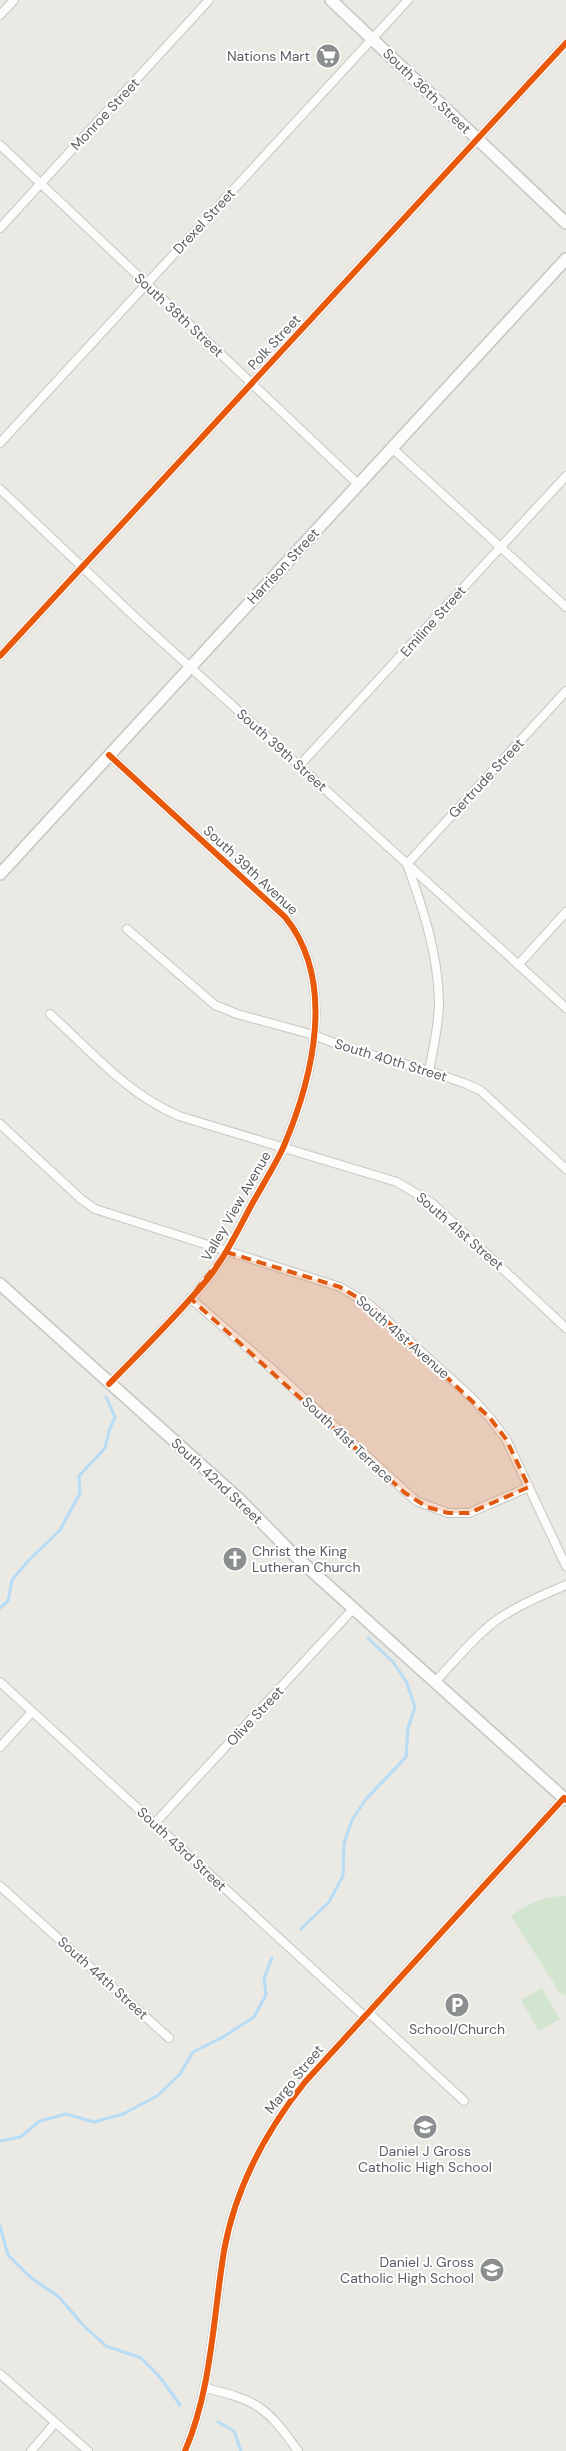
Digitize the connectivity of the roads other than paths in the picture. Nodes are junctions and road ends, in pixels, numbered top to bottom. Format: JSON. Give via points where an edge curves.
{"nodes":[{"id":1,"x":14,"y":0,"type":"edge"},
{"id":2,"x":209,"y":0,"type":"edge"},
{"id":3,"x":330,"y":0,"type":"edge"},
{"id":4,"x":408,"y":0,"type":"edge"},
{"id":5,"x":0,"y":15,"type":"edge"},
{"id":6,"x":372,"y":39,"type":"junction"},
{"id":7,"x":566,"y":43,"type":"edge"},
{"id":8,"x":477,"y":139,"type":"junction"},
{"id":9,"x":0,"y":146,"type":"edge"},
{"id":10,"x":40,"y":184,"type":"junction"},
{"id":11,"x":566,"y":223,"type":"edge"},
{"id":12,"x":0,"y":228,"type":"edge"},
{"id":13,"x":566,"y":259,"type":"edge"},
{"id":14,"x":146,"y":284,"type":"junction"},
{"id":15,"x":253,"y":384,"type":"junction"},
{"id":16,"x":0,"y":443,"type":"edge"},
{"id":17,"x":392,"y":448,"type":"junction"},
{"id":18,"x":566,"y":476,"type":"edge"},
{"id":19,"x":358,"y":484,"type":"junction"},
{"id":20,"x":0,"y":489,"type":"edge"},
{"id":21,"x":500,"y":547,"type":"junction"},
{"id":22,"x":83,"y":567,"type":"junction"},
{"id":23,"x":566,"y":607,"type":"edge"},
{"id":24,"x":0,"y":656,"type":"edge"},
{"id":25,"x":190,"y":667,"type":"junction"},
{"id":26,"x":566,"y":691,"type":"edge"},
{"id":27,"x":109,"y":755,"type":"junction"},
{"id":28,"x":299,"y":766,"type":"junction"},
{"id":29,"x":407,"y":864,"type":"junction"},
{"id":30,"x":0,"y":874,"type":"edge"},
{"id":31,"x":566,"y":912,"type":"edge"},
{"id":32,"x":127,"y":929,"type":"dead end"},
{"id":33,"x":518,"y":965,"type":"junction"},
{"id":34,"x":566,"y":1008,"type":"edge"},
{"id":35,"x":50,"y":1014,"type":"dead end"},
{"id":36,"x":314,"y":1035,"type":"junction"},
{"id":37,"x":429,"y":1071,"type":"junction"},
{"id":38,"x":0,"y":1124,"type":"edge"},
{"id":39,"x":282,"y":1149,"type":"junction"},
{"id":40,"x":566,"y":1169,"type":"edge"},
{"id":41,"x":226,"y":1252,"type":"junction"},
{"id":42,"x":0,"y":1284,"type":"edge"},
{"id":43,"x":190,"y":1298,"type":"junction"},
{"id":44,"x":566,"y":1328,"type":"edge"},
{"id":45,"x":109,"y":1384,"type":"junction"},
{"id":46,"x":529,"y":1487,"type":"junction"},
{"id":47,"x":566,"y":1566,"type":"edge"},
{"id":48,"x":566,"y":1585,"type":"edge"},
{"id":49,"x":354,"y":1608,"type":"junction"},
{"id":50,"x":0,"y":1682,"type":"edge"},
{"id":51,"x":435,"y":1682,"type":"junction"},
{"id":52,"x":32,"y":1712,"type":"junction"},
{"id":53,"x":0,"y":1747,"type":"edge"},
{"id":54,"x":565,"y":1799,"type":"edge"},
{"id":55,"x":155,"y":1823,"type":"junction"},
{"id":56,"x":0,"y":1886,"type":"edge"},
{"id":57,"x":366,"y":2014,"type":"junction"},
{"id":58,"x":170,"y":2038,"type":"dead end"},
{"id":59,"x":464,"y":2101,"type":"dead end"},
{"id":60,"x":0,"y":2374,"type":"edge"},
{"id":61,"x":205,"y":2388,"type":"junction"},
{"id":62,"x":55,"y":2423,"type":"junction"},
{"id":63,"x":31,"y":2451,"type":"edge"},
{"id":64,"x":88,"y":2451,"type":"edge"},
{"id":65,"x":184,"y":2451,"type":"edge"},
{"id":66,"x":298,"y":2451,"type":"edge"}],
"edges":[{"from":1,"to":5,"type":"street"},
{"from":2,"to":10,"type":"street","name":"Monroe Street"},
{"from":3,"to":6,"type":"main road","name":"South 36th Street"},
{"from":4,"to":6,"type":"street","name":"Drexel Street"},
{"from":6,"to":8,"type":"main road","name":"South 36th Street"},
{"from":6,"to":14,"type":"street","name":"Drexel Street"},
{"from":7,"to":8,"type":"street","name":"Polk Street"},
{"from":8,"to":11,"type":"main road","name":"South 36th Street"},
{"from":8,"to":15,"type":"street","name":"Polk Street"},
{"from":9,"to":10,"type":"street","name":"South 38th Street"},
{"from":10,"to":12,"type":"street","name":"Monroe Street"},
{"from":10,"to":14,"type":"street","name":"South 38th Street"},
{"from":13,"to":17,"type":"main road","name":"Harrison Street"},
{"from":14,"to":15,"type":"street","name":"South 38th Street"},
{"from":14,"to":16,"type":"street","name":"Drexel Street"},
{"from":15,"to":19,"type":"street","name":"South 38th Street"},
{"from":15,"to":22,"type":"street","name":"Polk Street"},
{"from":17,"to":19,"type":"main road","name":"Harrison Street"},
{"from":17,"to":21,"type":"street"},
{"from":18,"to":21,"type":"street","name":"Emiline Street"},
{"from":19,"to":25,"type":"main road","name":"Harrison Street"},
{"from":20,"to":22,"type":"street","name":"South 39th Street"},
{"from":21,"to":23,"type":"street"},
{"from":21,"to":28,"type":"street","name":"Emiline Street"},
{"from":22,"to":24,"type":"street","name":"Polk Street"},
{"from":22,"to":25,"type":"street","name":"South 39th Street"},
{"from":25,"to":27,"type":"main road","name":"Harrison Street"},
{"from":25,"to":28,"type":"street","name":"South 39th Street"},
{"from":26,"to":29,"type":"street","name":"Gertrude Street"},
{"from":27,"to":30,"type":"main road","name":"Harrison Street"},
{"from":27,"to":36,"type":"street","name":"South 39th Avenue","via":[[295,929],[307,953],[315,982]]},
{"from":28,"to":29,"type":"street","name":"South 39th Street"},
{"from":29,"to":33,"type":"street","name":"South 39th Street"},
{"from":29,"to":37,"type":"street","via":[[425,914],[434,952],[439,1003]]},
{"from":31,"to":33,"type":"street"},
{"from":32,"to":36,"type":"street","name":"South 40th Street","via":[[215,1005]]},
{"from":33,"to":34,"type":"street","name":"South 39th Street"},
{"from":35,"to":39,"type":"street","name":"South 41st Street","via":[[156,1107]]},
{"from":36,"to":37,"type":"street","name":"South 40th Street"},
{"from":36,"to":39,"type":"street","name":"Valley View Avenue","via":[[301,1099]]},
{"from":37,"to":40,"type":"street","name":"South 40th Street","via":[[480,1090]]},
{"from":38,"to":41,"type":"street","name":"South 41st Avenue","via":[[95,1209]]},
{"from":39,"to":41,"type":"street","name":"Valley View Avenue"},
{"from":39,"to":44,"type":"street","name":"South 41st Street","via":[[412,1189],[432,1202]]},
{"from":41,"to":43,"type":"street","name":"Valley View Avenue"},
{"from":41,"to":46,"type":"street","name":"South 41st Avenue","via":[[340,1287],[370,1306],[490,1418],[506,1439]]},
{"from":42,"to":45,"type":"main road","name":"South 42nd Street"},
{"from":43,"to":45,"type":"street","name":"Valley View Avenue"},
{"from":43,"to":46,"type":"street","name":"South 41st Terrace","via":[[416,1501],[448,1513],[469,1513]]},
{"from":45,"to":49,"type":"main road","name":"South 42nd Street","via":[[240,1500],[293,1554]]},
{"from":46,"to":47,"type":"street","name":"South 41st Avenue"},
{"from":48,"to":51,"type":"street","via":[[519,1606],[494,1622]]},
{"from":49,"to":51,"type":"main road","name":"South 42nd Street"},
{"from":49,"to":55,"type":"street","name":"Olive Street"},
{"from":50,"to":52,"type":"street","name":"South 43rd Street"},
{"from":51,"to":54,"type":"main road","name":"South 42nd Street"},
{"from":52,"to":53,"type":"street"},
{"from":52,"to":55,"type":"street","name":"South 43rd Street"},
{"from":54,"to":57,"type":"street","name":"Margo Street"},
{"from":55,"to":57,"type":"street","name":"South 43rd Street"},
{"from":56,"to":58,"type":"street","name":"South 44th Street"},
{"from":57,"to":59,"type":"street","name":"South 43rd Street"},
{"from":57,"to":61,"type":"street","name":"Margo Street","via":[[287,2104],[253,2163],[225,2250]]},
{"from":60,"to":62,"type":"street"},
{"from":61,"to":65,"type":"street","name":"Margo Street"},
{"from":61,"to":66,"type":"street","via":[[251,2401],[264,2410]]},
{"from":62,"to":63,"type":"street"},
{"from":62,"to":64,"type":"street"}]}
